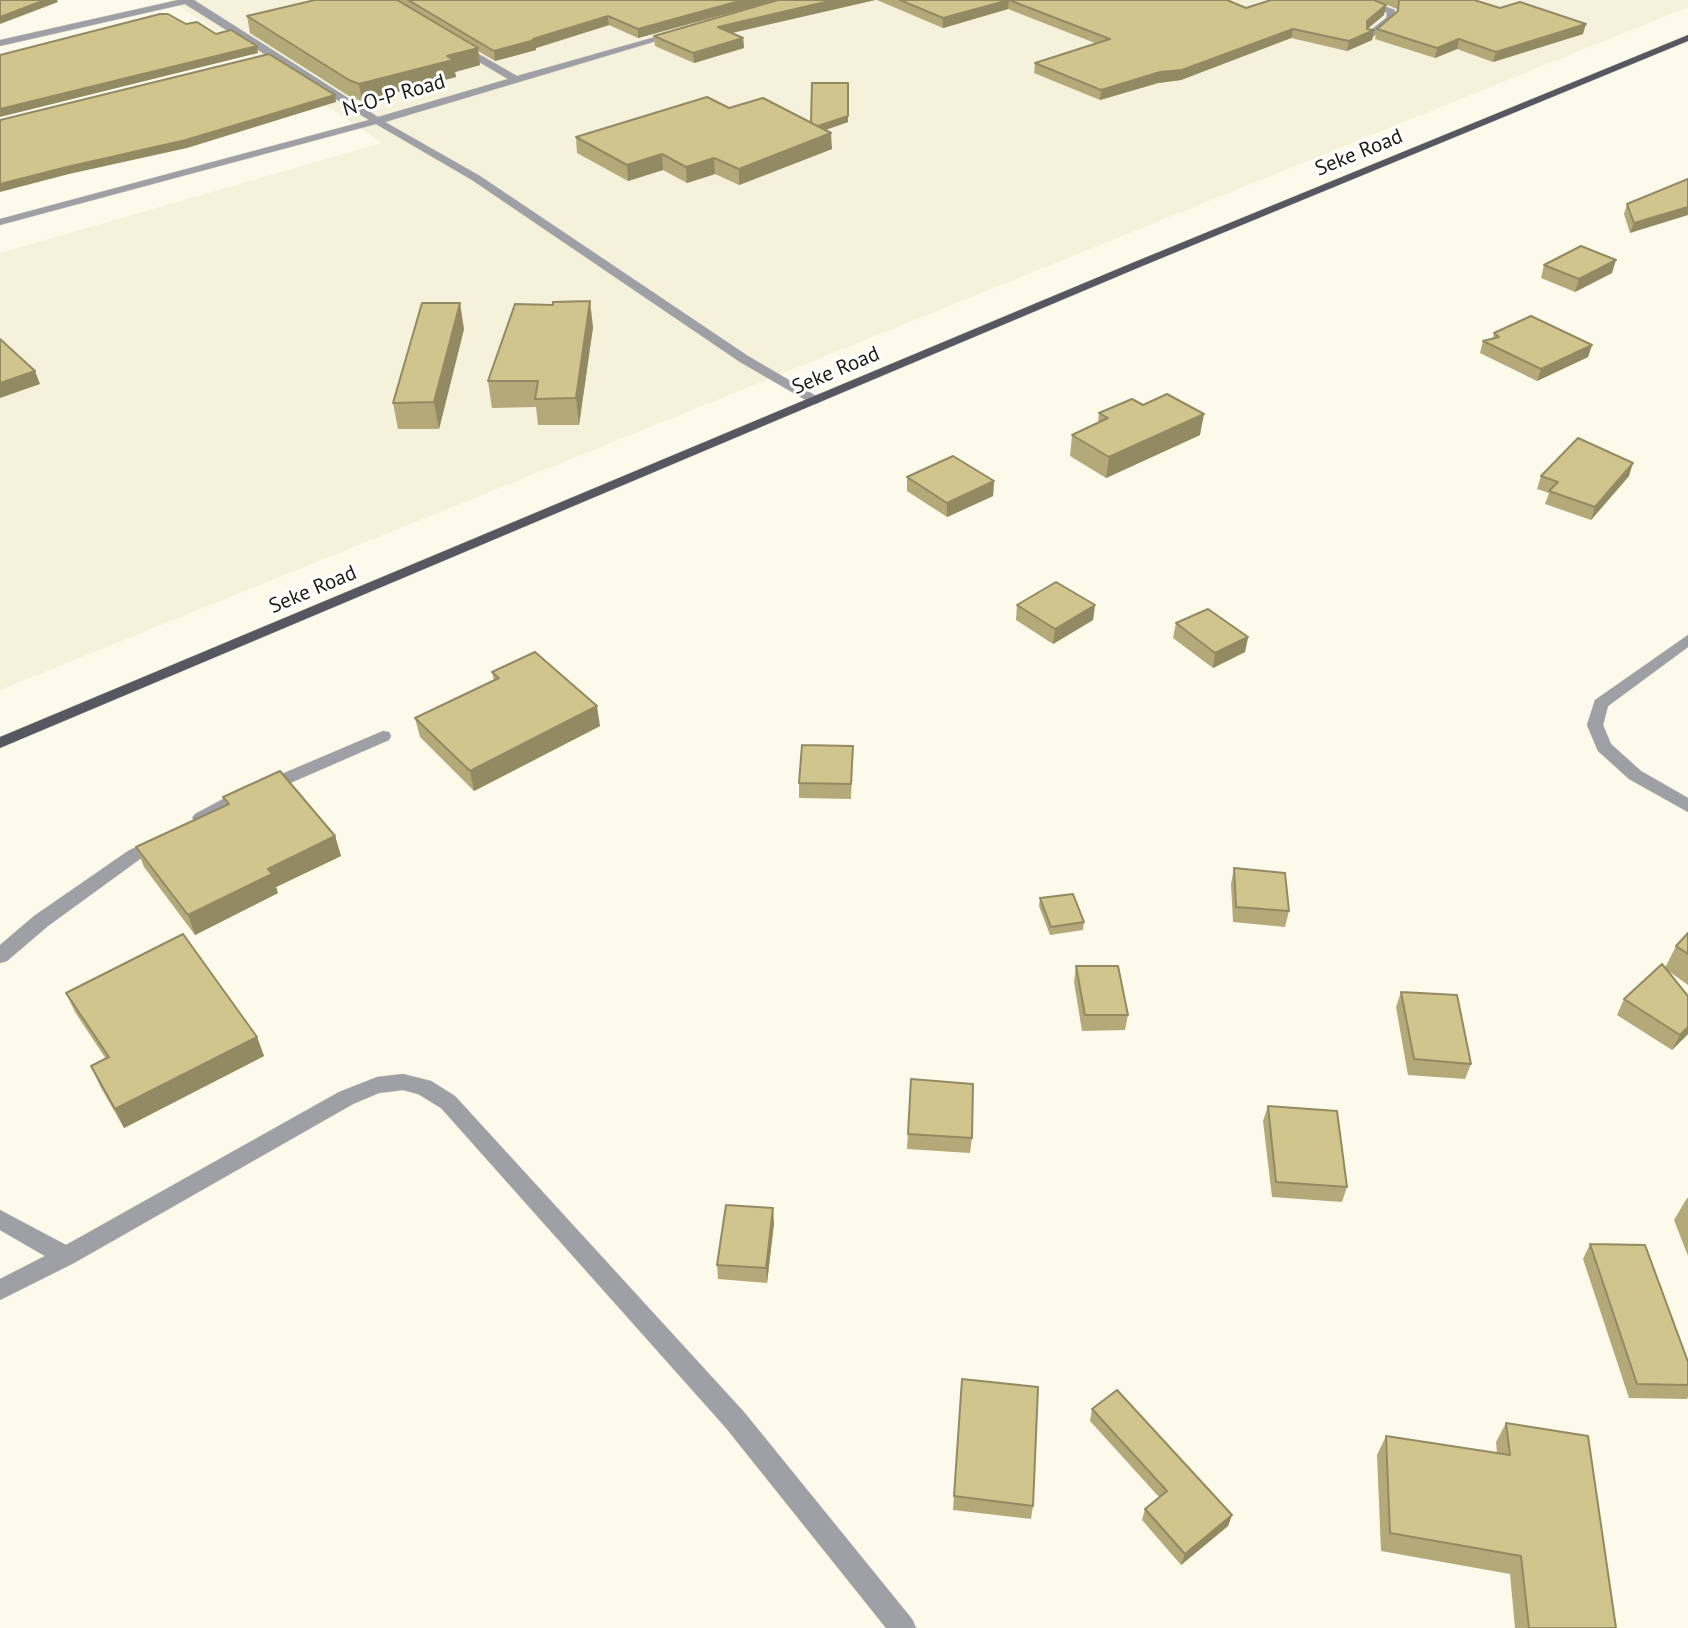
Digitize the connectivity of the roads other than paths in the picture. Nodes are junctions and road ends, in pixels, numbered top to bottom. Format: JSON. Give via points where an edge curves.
{"nodes":[{"id":1,"x":187,"y":0,"type":"edge"},
{"id":2,"x":1360,"y":0,"type":"edge"},
{"id":3,"x":687,"y":29,"type":"edge"},
{"id":4,"x":1370,"y":35,"type":"edge"},
{"id":5,"x":1687,"y":38,"type":"edge"},
{"id":6,"x":449,"y":40,"type":"edge"},
{"id":7,"x":0,"y":43,"type":"edge"},
{"id":8,"x":274,"y":55,"type":"junction"},
{"id":9,"x":261,"y":58,"type":"edge"},
{"id":10,"x":516,"y":80,"type":"junction"},
{"id":11,"x":377,"y":121,"type":"junction"},
{"id":12,"x":0,"y":222,"type":"edge"},
{"id":13,"x":816,"y":400,"type":"junction"},
{"id":14,"x":1688,"y":640,"type":"edge"},
{"id":15,"x":383,"y":736,"type":"dead end"},
{"id":16,"x":0,"y":743,"type":"edge"},
{"id":17,"x":1688,"y":806,"type":"edge"},
{"id":18,"x":0,"y":956,"type":"edge"},
{"id":19,"x":0,"y":1219,"type":"edge"},
{"id":20,"x":66,"y":1256,"type":"junction"},
{"id":21,"x":0,"y":1290,"type":"edge"},
{"id":22,"x":903,"y":1628,"type":"edge"}],
"edges":[{"from":1,"to":7,"type":"street"},
{"from":1,"to":8,"type":"street"},
{"from":2,"to":4,"type":"street","via":[[1392,12]]},
{"from":3,"to":10,"type":"street","name":"N-O-P Road"},
{"from":5,"to":13,"type":"main road","name":"Seke Road"},
{"from":6,"to":10,"type":"street"},
{"from":8,"to":9,"type":"street"},
{"from":8,"to":11,"type":"street"},
{"from":10,"to":11,"type":"street","name":"N-O-P Road"},
{"from":11,"to":12,"type":"street","name":"N-O-P Road"},
{"from":11,"to":13,"type":"street","via":[[476,178],[744,359]]},
{"from":13,"to":16,"type":"main road","name":"Seke Road"},
{"from":14,"to":17,"type":"street","via":[[1601,704],[1595,725],[1604,747],[1635,775]]},
{"from":15,"to":18,"type":"street","via":[[229,803],[134,855]]},
{"from":19,"to":20,"type":"street"},
{"from":20,"to":21,"type":"street"},
{"from":20,"to":22,"type":"street","via":[[346,1098],[377,1084],[403,1082],[424,1087],[449,1102],[735,1420]]}]}
